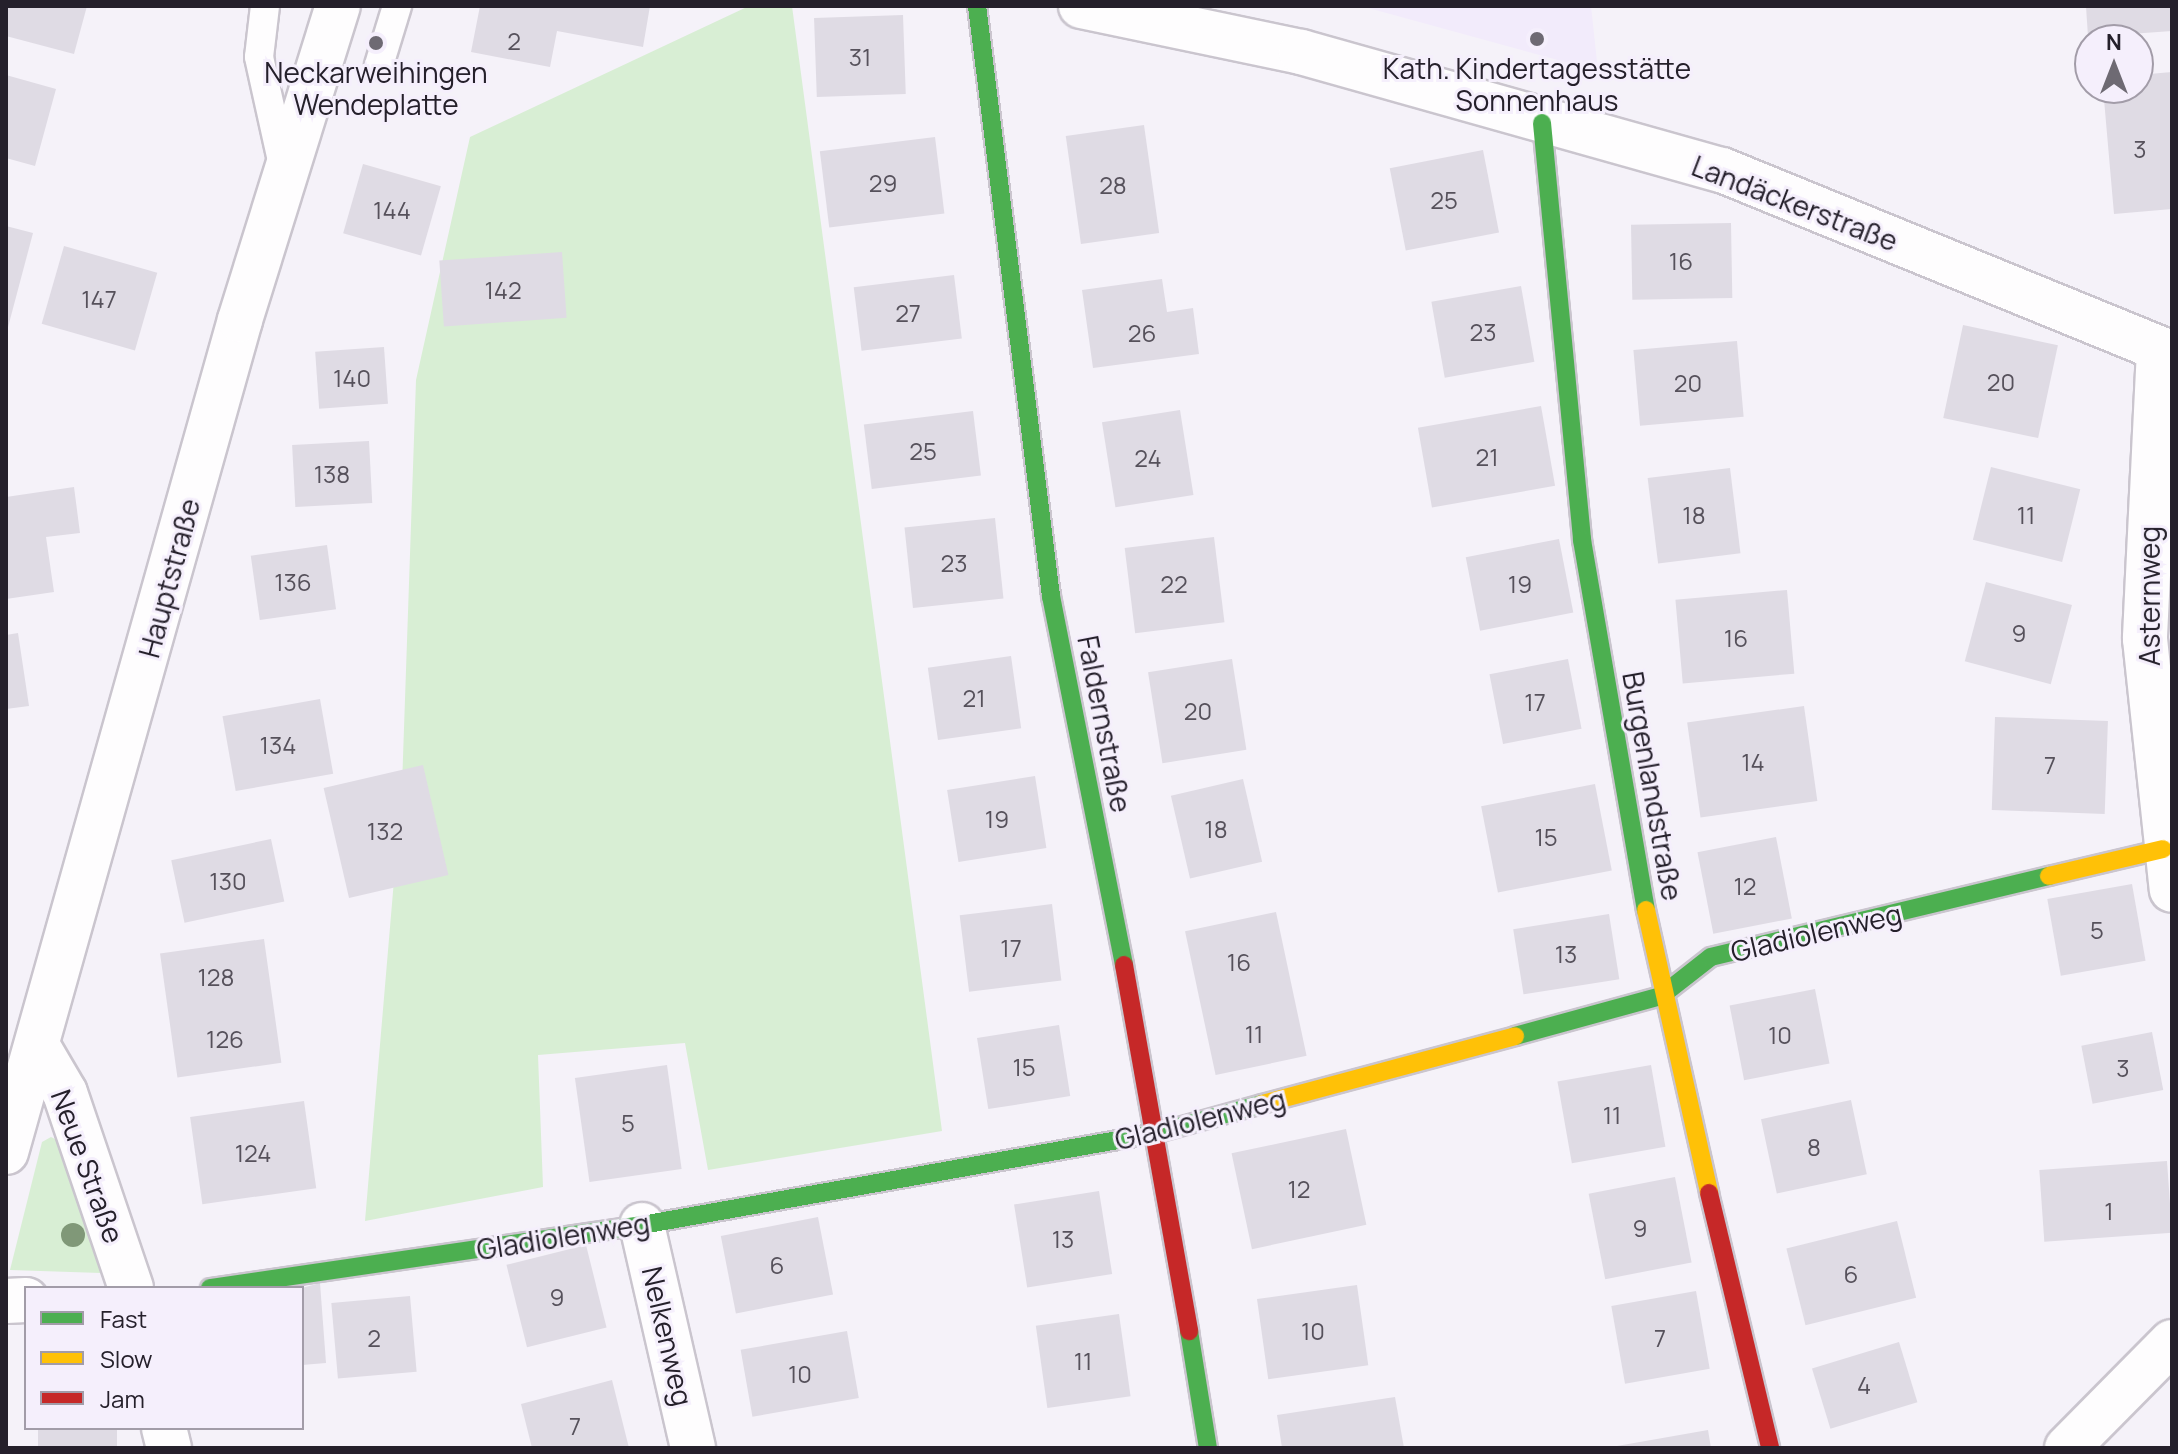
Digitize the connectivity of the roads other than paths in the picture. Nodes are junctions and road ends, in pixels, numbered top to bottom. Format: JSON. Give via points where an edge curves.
{"nodes":[{"id":1,"x":265,"y":6,"type":"edge"},
{"id":2,"x":338,"y":6,"type":"edge"},
{"id":3,"x":397,"y":6,"type":"edge"},
{"id":4,"x":977,"y":6,"type":"edge"},
{"id":5,"x":1081,"y":6,"type":"edge"},
{"id":6,"x":379,"y":65,"type":"dead end"},
{"id":7,"x":1542,"y":123,"type":"junction"},
{"id":8,"x":285,"y":174,"type":"junction"},
{"id":9,"x":2165,"y":352,"type":"edge"},
{"id":10,"x":2167,"y":869,"type":"edge"},
{"id":11,"x":1661,"y":996,"type":"junction"},
{"id":12,"x":38,"y":1047,"type":"junction"},
{"id":13,"x":1157,"y":1133,"type":"junction"},
{"id":14,"x":6,"y":1152,"type":"edge"},
{"id":15,"x":642,"y":1225,"type":"junction"},
{"id":16,"x":130,"y":1286,"type":"edge"},
{"id":17,"x":224,"y":1286,"type":"edge"},
{"id":18,"x":2172,"y":1342,"type":"edge"},
{"id":19,"x":693,"y":1448,"type":"edge"},
{"id":20,"x":1208,"y":1448,"type":"edge"},
{"id":21,"x":1770,"y":1448,"type":"edge"},
{"id":22,"x":2067,"y":1448,"type":"edge"}],
"edges":[{"from":1,"to":8,"type":"lane","via":[[259,57]]},
{"from":2,"to":8,"type":"street","name":"Hauptstraße"},
{"from":3,"to":6,"type":"lane"},
{"from":4,"to":13,"type":"street","name":"Faldernstraße","via":[[1051,596]]},
{"from":5,"to":7,"type":"street","name":"Landäckerstraße","via":[[1301,52]]},
{"from":7,"to":9,"type":"street","name":"Landäckerstraße","via":[[1722,170]]},
{"from":7,"to":11,"type":"street","name":"Burgenlandstraße","via":[[1582,540]]},
{"from":8,"to":12,"type":"street","name":"Hauptstraße"},
{"from":9,"to":10,"type":"street","name":"Asternweg","via":[[2145,639]]},
{"from":10,"to":11,"type":"street","name":"Gladiolenweg","via":[[1711,957]]},
{"from":11,"to":13,"type":"street","name":"Gladiolenweg"},
{"from":11,"to":21,"type":"street","name":"Burgenlandstraße"},
{"from":12,"to":14,"type":"street","name":"Hauptstraße"},
{"from":12,"to":16,"type":"street","name":"Neue Straße","via":[[65,1093]]},
{"from":13,"to":15,"type":"street","name":"Gladiolenweg"},
{"from":13,"to":20,"type":"street","name":"Faldernstraße"},
{"from":15,"to":17,"type":"street","name":"Gladiolenweg"},
{"from":15,"to":19,"type":"street","name":"Nelkenweg"},
{"from":18,"to":22,"type":"street"}]}
